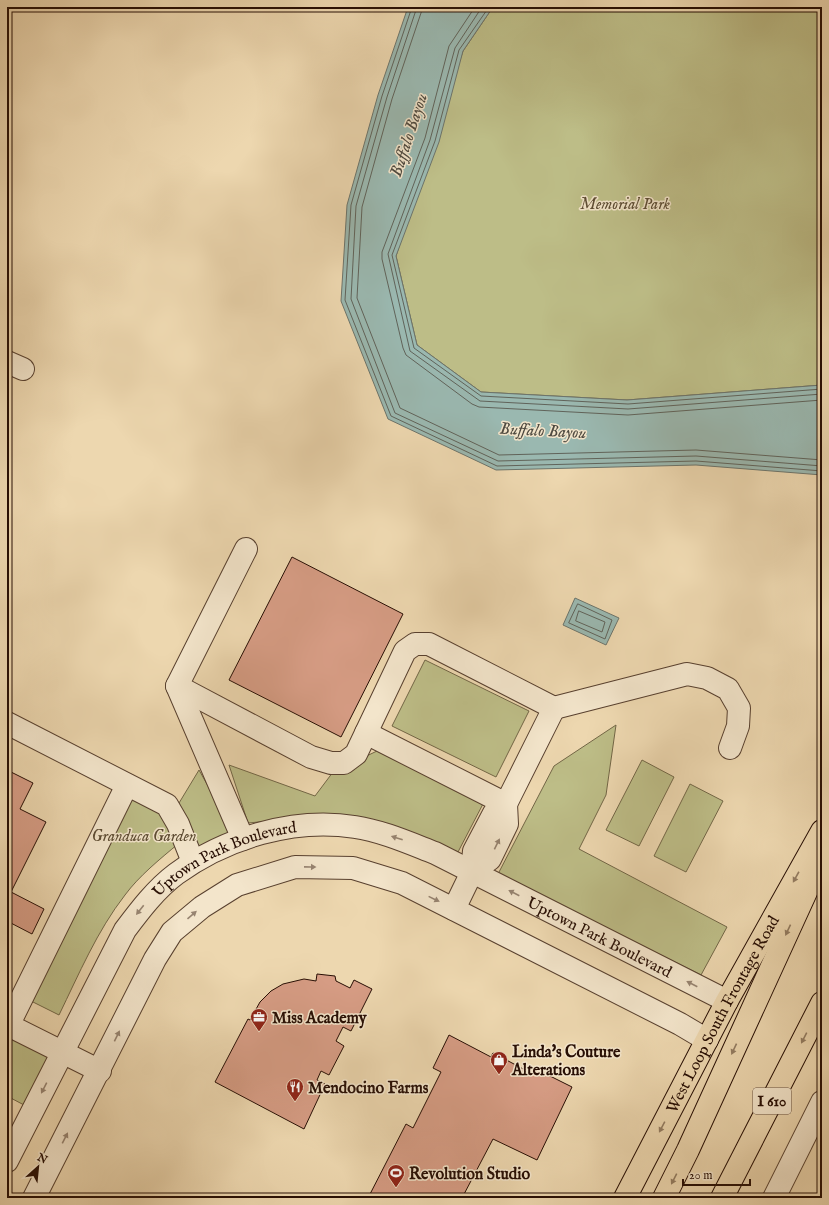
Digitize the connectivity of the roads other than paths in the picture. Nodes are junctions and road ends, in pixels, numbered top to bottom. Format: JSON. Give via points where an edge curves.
{"nodes":[{"id":1,"x":246,"y":549,"type":"dead end"},
{"id":2,"x":177,"y":686,"type":"junction"},
{"id":3,"x":554,"y":708,"type":"junction"},
{"id":4,"x":7,"y":724,"type":"edge"},
{"id":5,"x":366,"y":733,"type":"junction"},
{"id":6,"x":730,"y":748,"type":"dead end"},
{"id":7,"x":128,"y":785,"type":"junction"},
{"id":8,"x":506,"y":804,"type":"junction"},
{"id":9,"x":822,"y":831,"type":"edge"},
{"id":10,"x":243,"y":840,"type":"junction"},
{"id":11,"x":822,"y":857,"type":"edge"},
{"id":12,"x":193,"y":862,"type":"junction"},
{"id":13,"x":472,"y":872,"type":"junction"},
{"id":14,"x":454,"y":909,"type":"junction"},
{"id":15,"x":727,"y":1001,"type":"junction"},
{"id":16,"x":822,"y":1003,"type":"edge"},
{"id":17,"x":8,"y":1026,"type":"edge"},
{"id":18,"x":707,"y":1040,"type":"junction"},
{"id":19,"x":62,"y":1053,"type":"junction"},
{"id":20,"x":100,"y":1071,"type":"junction"},
{"id":21,"x":822,"y":1102,"type":"edge"},
{"id":22,"x":7,"y":1161,"type":"edge"},
{"id":23,"x":34,"y":1198,"type":"edge"},
{"id":24,"x":625,"y":1198,"type":"edge"},
{"id":25,"x":664,"y":1198,"type":"edge"},
{"id":26,"x":722,"y":1198,"type":"edge"},
{"id":27,"x":774,"y":1198,"type":"edge"}],
"edges":[{"from":1,"to":2,"type":"street"},
{"from":2,"to":5,"type":"street","via":[[311,757],[331,763],[344,763],[356,754]]},
{"from":2,"to":10,"type":"street"},
{"from":3,"to":5,"type":"street","via":[[429,644],[415,644],[405,651]]},
{"from":3,"to":6,"type":"street","via":[[687,674],[707,678],[728,689],[739,708],[738,726]]},
{"from":3,"to":8,"type":"street"},
{"from":4,"to":7,"type":"street"},
{"from":5,"to":8,"type":"street"},
{"from":7,"to":12,"type":"street","via":[[169,808]]},
{"from":7,"to":17,"type":"street"},
{"from":8,"to":13,"type":"street","via":[[494,813],[474,851]]},
{"from":9,"to":15,"type":"main road","name":"West Loop South Frontage Road","one_way":true},
{"from":10,"to":12,"type":"street","name":"Uptown Park Boulevard"},
{"from":13,"to":10,"type":"street","name":"Uptown Park Boulevard","one_way":true,"via":[[404,841],[355,827],[314,823]]},
{"from":11,"to":25,"type":"main road","one_way":true},
{"from":12,"to":19,"type":"street","name":"Uptown Park Boulevard","one_way":true,"via":[[175,875],[144,905],[125,930]]},
{"from":13,"to":14,"type":"street"},
{"from":15,"to":13,"type":"street","name":"Uptown Park Boulevard","one_way":true},
{"from":14,"to":18,"type":"street","name":"Uptown Park Boulevard"},
{"from":20,"to":14,"type":"street","name":"Uptown Park Boulevard","one_way":true,"via":[[155,960],[172,932],[202,907],[237,885],[295,867],[353,868],[402,884]]},
{"from":15,"to":18,"type":"main road","name":"West Loop South Frontage Road"},
{"from":16,"to":26,"type":"main road","number":"I 610","one_way":true},
{"from":17,"to":19,"type":"street"},
{"from":18,"to":24,"type":"main road","name":"West Loop South Frontage Road","one_way":true},
{"from":19,"to":20,"type":"street"},
{"from":19,"to":22,"type":"street","name":"Uptown Park Boulevard","one_way":true},
{"from":23,"to":20,"type":"street","name":"Uptown Park Boulevard","one_way":true},
{"from":21,"to":27,"type":"street"}]}
